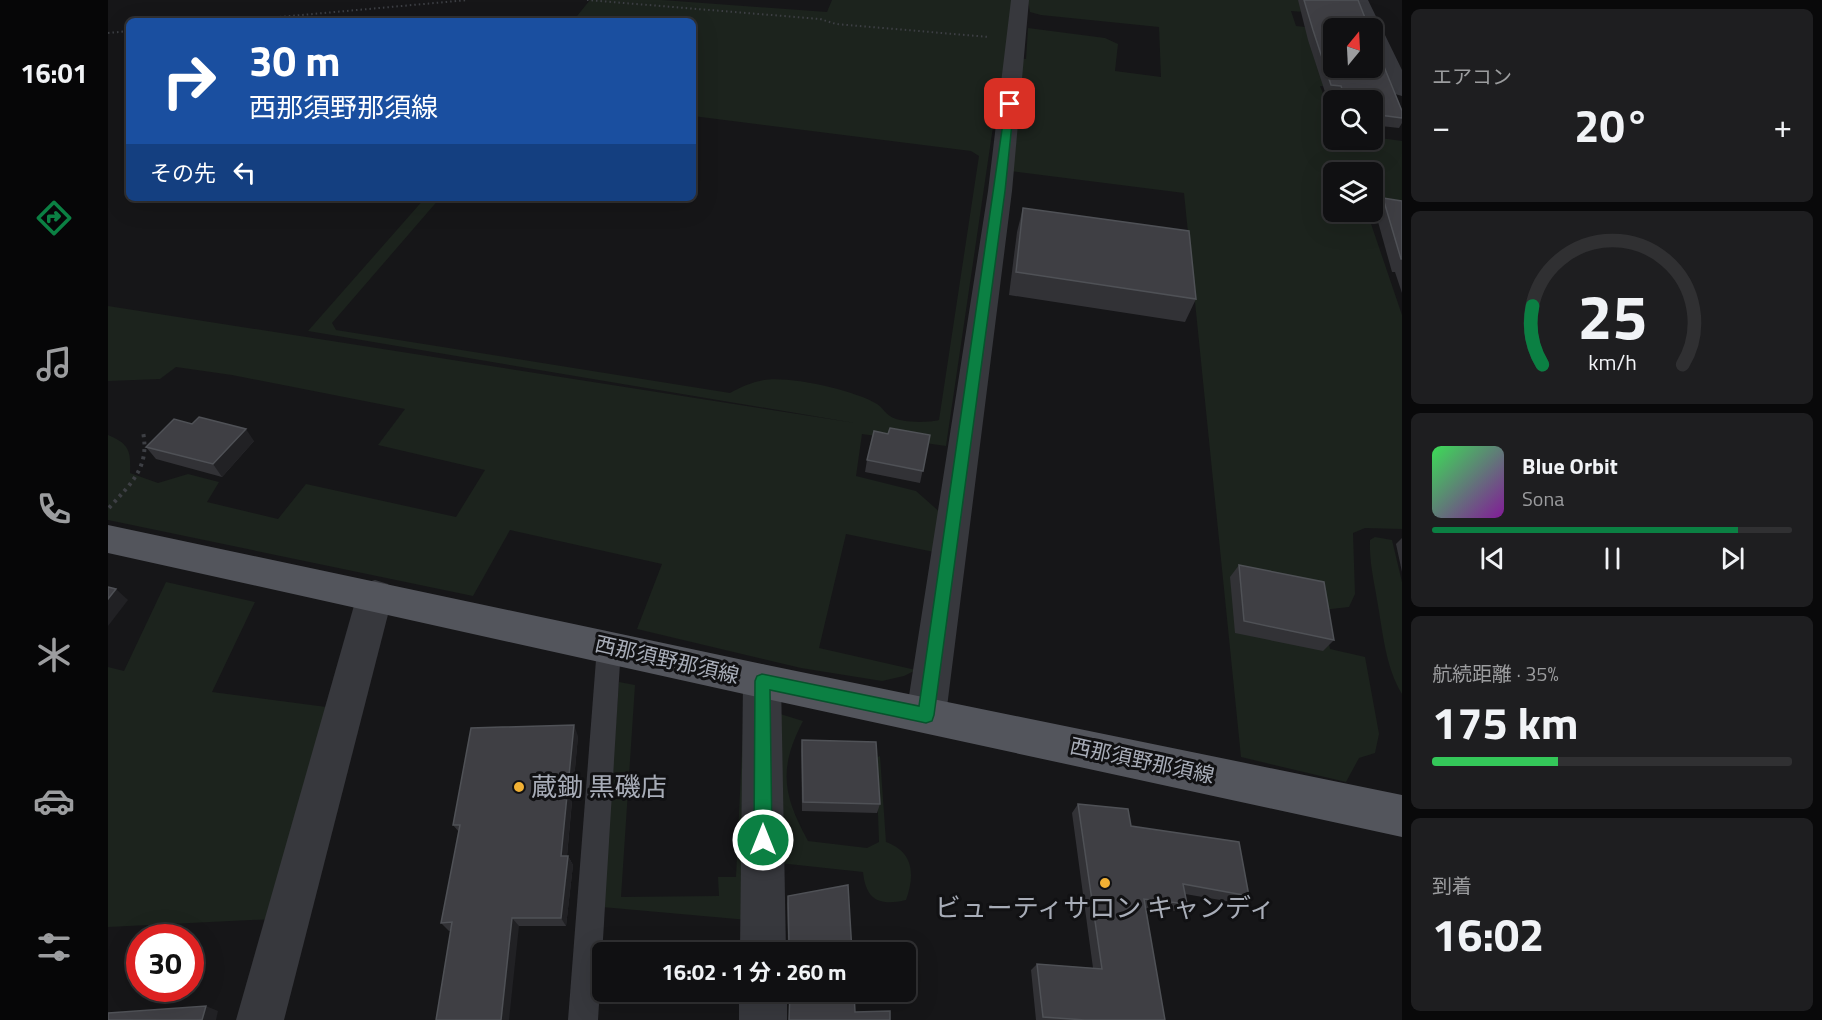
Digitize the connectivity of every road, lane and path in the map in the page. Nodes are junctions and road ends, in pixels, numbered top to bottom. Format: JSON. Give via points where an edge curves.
{"nodes":[{"id":1,"x":468,"y":0,"type":"edge"},
{"id":2,"x":587,"y":0,"type":"edge"},
{"id":3,"x":1020,"y":0,"type":"edge"},
{"id":4,"x":1359,"y":0,"type":"edge"},
{"id":5,"x":268,"y":18,"type":"edge"},
{"id":6,"x":126,"y":31,"type":"edge"},
{"id":7,"x":108,"y":33,"type":"edge"},
{"id":8,"x":1016,"y":39,"type":"junction"},
{"id":9,"x":1402,"y":90,"type":"edge"},
{"id":10,"x":143,"y":432,"type":"dead end"},
{"id":11,"x":108,"y":509,"type":"edge"},
{"id":12,"x":108,"y":539,"type":"edge"},
{"id":13,"x":375,"y":595,"type":"junction"},
{"id":14,"x":609,"y":647,"type":"junction"},
{"id":15,"x":762,"y":681,"type":"junction"},
{"id":16,"x":926,"y":715,"type":"junction"},
{"id":17,"x":1402,"y":816,"type":"edge"},
{"id":18,"x":763,"y":942,"type":"edge"},
{"id":19,"x":763,"y":1002,"type":"edge"},
{"id":20,"x":260,"y":1020,"type":"edge"},
{"id":21,"x":583,"y":1020,"type":"edge"},
{"id":22,"x":764,"y":1020,"type":"edge"}],
"edges":[{"from":1,"to":5,"type":"path"},
{"from":2,"to":8,"type":"path"},
{"from":3,"to":8,"type":"street"},
{"from":4,"to":9,"type":"street"},
{"from":6,"to":7,"type":"path"},
{"from":8,"to":16,"type":"street","via":[[1000,191]]},
{"from":10,"to":11,"type":"path","via":[[147,447],[142,469]]},
{"from":12,"to":13,"type":"main road","name":"西那須野那須線"},
{"from":13,"to":14,"type":"main road","name":"西那須野那須線"},
{"from":13,"to":20,"type":"street"},
{"from":14,"to":15,"type":"main road","name":"西那須野那須線"},
{"from":14,"to":21,"type":"lane"},
{"from":15,"to":16,"type":"main road","name":"西那須野那須線"},
{"from":15,"to":18,"type":"street"},
{"from":16,"to":17,"type":"main road","name":"西那須野那須線"},
{"from":19,"to":22,"type":"street"}]}
